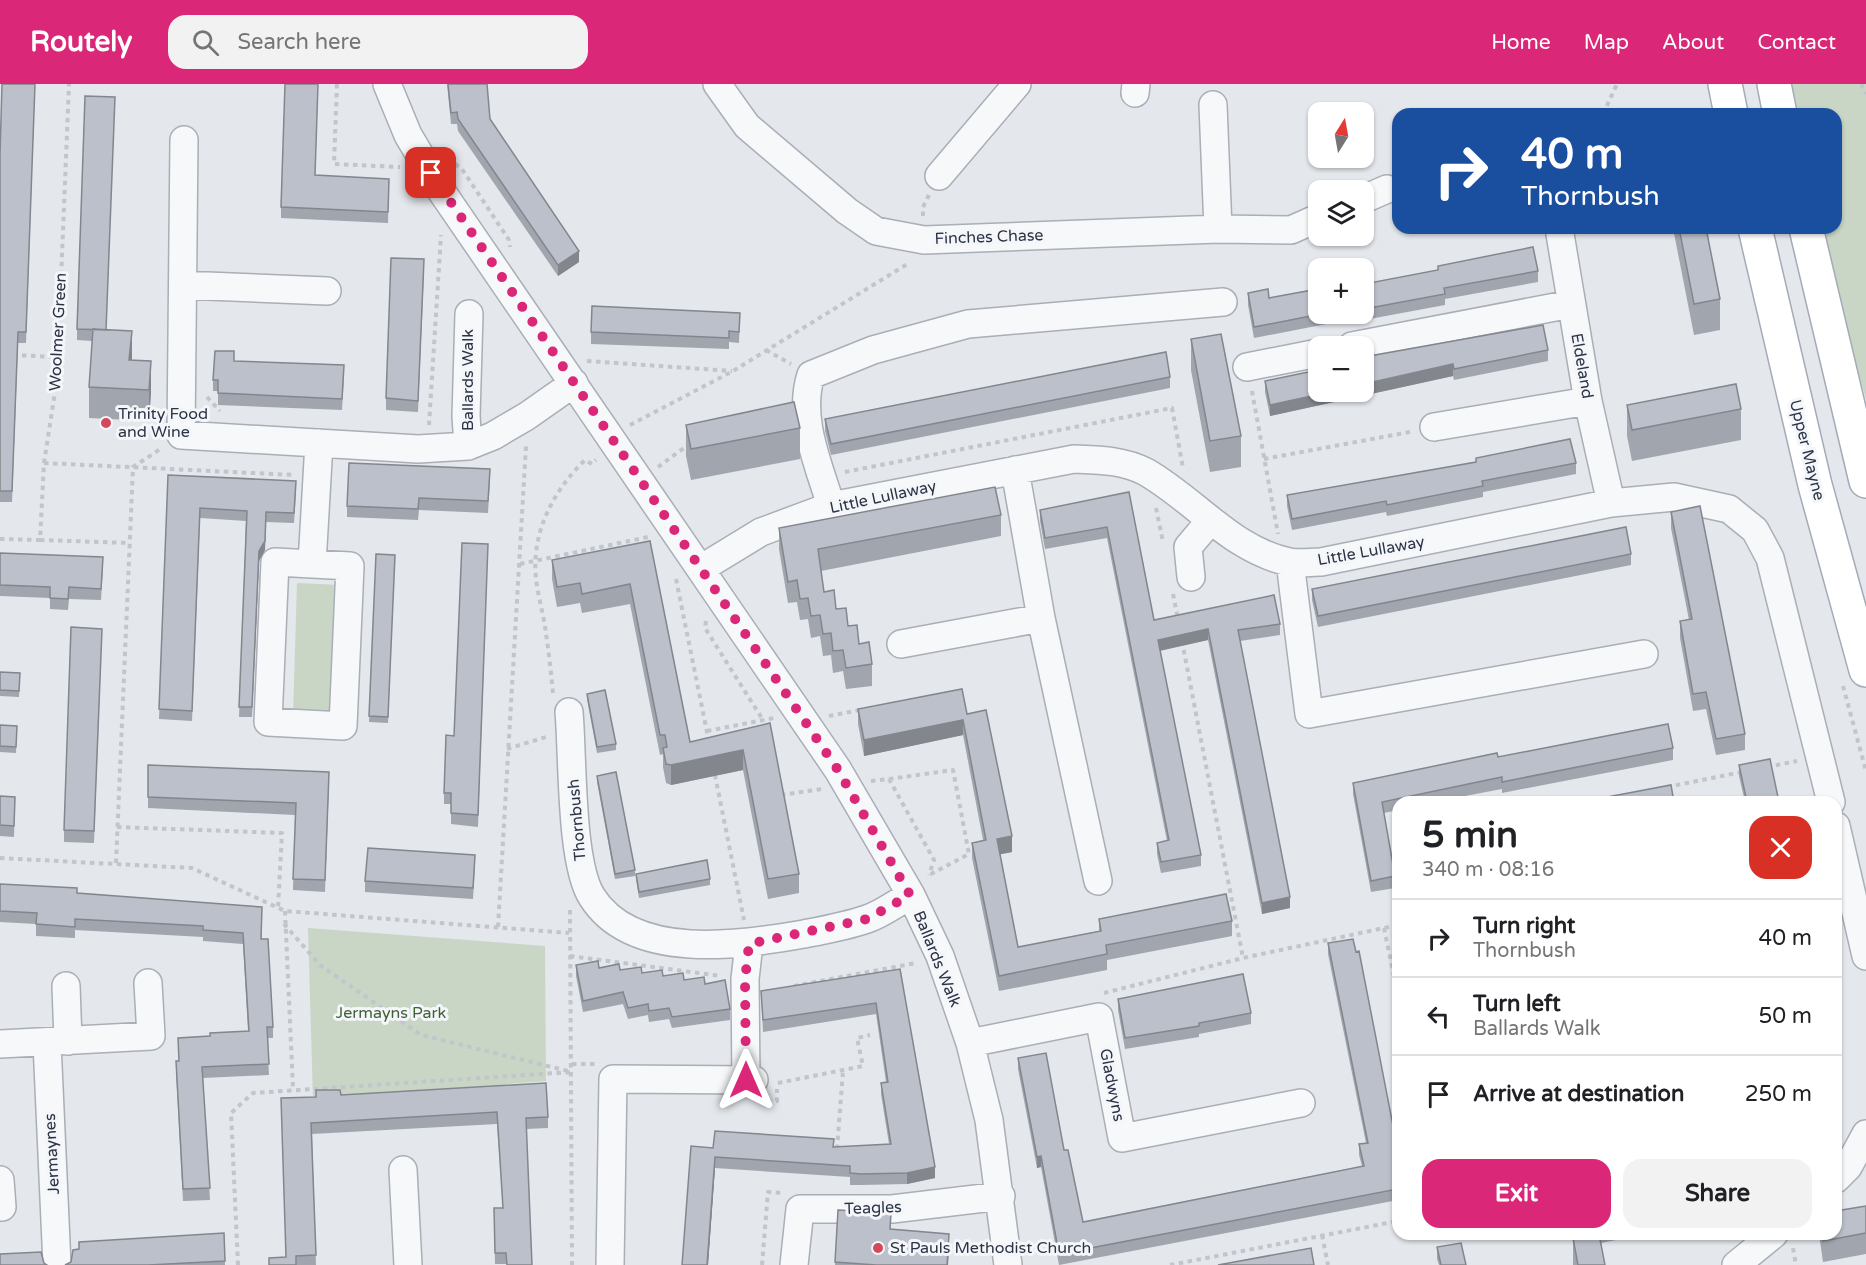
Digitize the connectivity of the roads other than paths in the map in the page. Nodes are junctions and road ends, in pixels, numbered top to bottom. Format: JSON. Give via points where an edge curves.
{"nodes":[{"id":1,"x":387,"y":84,"type":"edge"},
{"id":2,"x":717,"y":84,"type":"edge"},
{"id":3,"x":1017,"y":84,"type":"edge"},
{"id":4,"x":1725,"y":84,"type":"edge"},
{"id":5,"x":1774,"y":84,"type":"edge"},
{"id":6,"x":1213,"y":105,"type":"dead end"},
{"id":7,"x":1730,"y":108,"type":"edge"},
{"id":8,"x":1779,"y":108,"type":"edge"},
{"id":9,"x":184,"y":140,"type":"dead end"},
{"id":10,"x":939,"y":176,"type":"road end"},
{"id":11,"x":1308,"y":222,"type":"edge"},
{"id":12,"x":1218,"y":229,"type":"junction"},
{"id":13,"x":1560,"y":234,"type":"edge"},
{"id":14,"x":1756,"y":234,"type":"edge"},
{"id":15,"x":1807,"y":234,"type":"edge"},
{"id":16,"x":183,"y":285,"type":"junction"},
{"id":17,"x":327,"y":291,"type":"dead end"},
{"id":18,"x":1223,"y":302,"type":"dead end"},
{"id":19,"x":1571,"y":304,"type":"junction"},
{"id":20,"x":469,"y":314,"type":"dead end"},
{"id":21,"x":1374,"y":342,"type":"edge"},
{"id":22,"x":1308,"y":355,"type":"edge"},
{"id":23,"x":1247,"y":367,"type":"road end"},
{"id":24,"x":577,"y":372,"type":"junction"},
{"id":25,"x":1588,"y":401,"type":"junction"},
{"id":26,"x":1434,"y":427,"type":"road end"},
{"id":27,"x":319,"y":443,"type":"junction"},
{"id":28,"x":468,"y":446,"type":"junction"},
{"id":29,"x":1015,"y":470,"type":"junction"},
{"id":30,"x":1866,"y":481,"type":"edge"},
{"id":31,"x":1611,"y":503,"type":"junction"},
{"id":32,"x":831,"y":506,"type":"junction"},
{"id":33,"x":1210,"y":521,"type":"junction"},
{"id":34,"x":1285,"y":552,"type":"junction"},
{"id":35,"x":312,"y":564,"type":"junction"},
{"id":36,"x":702,"y":568,"type":"junction"},
{"id":37,"x":1182,"y":585,"type":"road end"},
{"id":38,"x":1041,"y":618,"type":"junction"},
{"id":39,"x":901,"y":644,"type":"dead end"},
{"id":40,"x":1644,"y":654,"type":"dead end"},
{"id":41,"x":1866,"y":670,"type":"edge"},
{"id":42,"x":570,"y":722,"type":"road end"},
{"id":43,"x":1830,"y":796,"type":"edge"},
{"id":44,"x":1842,"y":852,"type":"edge"},
{"id":45,"x":1098,"y":880,"type":"dead end"},
{"id":46,"x":910,"y":895,"type":"junction"},
{"id":47,"x":749,"y":944,"type":"junction"},
{"id":48,"x":1866,"y":956,"type":"edge"},
{"id":49,"x":148,"y":983,"type":"dead end"},
{"id":50,"x":66,"y":986,"type":"dead end"},
{"id":51,"x":58,"y":1042,"type":"junction"},
{"id":52,"x":970,"y":1043,"type":"junction"},
{"id":53,"x":0,"y":1044,"type":"edge"},
{"id":54,"x":1301,"y":1103,"type":"dead end"},
{"id":55,"x":1863,"y":1148,"type":"edge"},
{"id":56,"x":403,"y":1170,"type":"dead end"},
{"id":57,"x":1842,"y":1173,"type":"edge"},
{"id":58,"x":0,"y":1180,"type":"edge"},
{"id":59,"x":1001,"y":1196,"type":"junction"},
{"id":60,"x":2,"y":1207,"type":"dead end"},
{"id":61,"x":1767,"y":1240,"type":"edge"},
{"id":62,"x":57,"y":1265,"type":"edge"},
{"id":63,"x":408,"y":1265,"type":"edge"},
{"id":64,"x":610,"y":1265,"type":"edge"},
{"id":65,"x":794,"y":1265,"type":"edge"},
{"id":66,"x":1008,"y":1265,"type":"edge"},
{"id":67,"x":1736,"y":1265,"type":"edge"}],
"edges":[{"from":1,"to":24,"type":"street","name":"Ballards Walk","via":[[408,135],[442,192]]},
{"from":2,"to":12,"type":"street","name":"Finches Chase","via":[[747,126],[847,212],[917,251]]},
{"from":3,"to":10,"type":"street"},
{"from":4,"to":7,"type":"main road"},
{"from":5,"to":8,"type":"main road"},
{"from":6,"to":12,"type":"street"},
{"from":9,"to":16,"type":"street"},
{"from":11,"to":12,"type":"street","name":"Finches Chase","via":[[1291,230]]},
{"from":13,"to":19,"type":"street","name":"Eldeland"},
{"from":14,"to":41,"type":"main road","name":"Upper Mayne","via":[[1815,485]]},
{"from":15,"to":30,"type":"main road"},
{"from":16,"to":17,"type":"street"},
{"from":16,"to":27,"type":"street","via":[[181,435]]},
{"from":18,"to":32,"type":"street","via":[[968,324],[873,350],[811,375],[806,415]]},
{"from":19,"to":21,"type":"street"},
{"from":19,"to":25,"type":"street","name":"Eldeland"},
{"from":20,"to":28,"type":"street","name":"Ballards Walk"},
{"from":22,"to":23,"type":"street"},
{"from":24,"to":28,"type":"street","via":[[527,416]]},
{"from":24,"to":36,"type":"street","name":"Ballards Walk","via":[[610,436]]},
{"from":25,"to":26,"type":"street"},
{"from":25,"to":31,"type":"street","name":"Eldeland"},
{"from":27,"to":28,"type":"street","via":[[418,449]]},
{"from":27,"to":35,"type":"street"},
{"from":29,"to":32,"type":"street","name":"Little Lullaway"},
{"from":29,"to":33,"type":"street","name":"Little Lullaway","via":[[1074,459],[1112,460],[1150,475]]},
{"from":29,"to":38,"type":"street"},
{"from":31,"to":34,"type":"street","name":"Little Lullaway","via":[[1322,562]]},
{"from":31,"to":43,"type":"street","name":"Little Lullaway","via":[[1674,497],[1729,509],[1755,530],[1770,558]]},
{"from":32,"to":36,"type":"street","name":"Little Lullaway","via":[[761,532]]},
{"from":33,"to":34,"type":"street","name":"Little Lullaway","via":[[1240,541]]},
{"from":33,"to":37,"type":"street","via":[[1188,547]]},
{"from":34,"to":40,"type":"street","via":[[1309,714]]},
{"from":35,"to":35,"type":"street","via":[[275,562],[268,722],[343,726],[350,566]]},
{"from":36,"to":46,"type":"street","name":"Ballards Walk","via":[[812,715],[838,770]]},
{"from":38,"to":39,"type":"street"},
{"from":38,"to":45,"type":"street"},
{"from":42,"to":47,"type":"street","name":"Thornbush","via":[[578,851],[591,897],[624,927],[646,936],[702,946]]},
{"from":44,"to":48,"type":"street"},
{"from":46,"to":47,"type":"street","name":"Thornbush","via":[[867,919]]},
{"from":46,"to":52,"type":"street","name":"Ballards Walk","via":[[940,956]]},
{"from":47,"to":64,"type":"street","via":[[745,980],[759,1081],[614,1079]]},
{"from":49,"to":51,"type":"street","via":[[151,1036]]},
{"from":50,"to":51,"type":"street","name":"Jermaynes"},
{"from":51,"to":53,"type":"street"},
{"from":51,"to":62,"type":"street","name":"Jermaynes"},
{"from":52,"to":54,"type":"street","name":"Gladwyns","via":[[1099,1017],[1122,1138]]},
{"from":52,"to":59,"type":"street","name":"Ballards Walk","via":[[989,1120]]},
{"from":55,"to":57,"type":"street"},
{"from":56,"to":63,"type":"street"},
{"from":58,"to":60,"type":"street"},
{"from":59,"to":65,"type":"street","name":"Teagles","via":[[892,1209],[800,1209]]},
{"from":59,"to":66,"type":"street","name":"Ballards Walk"},
{"from":61,"to":67,"type":"street"}]}
